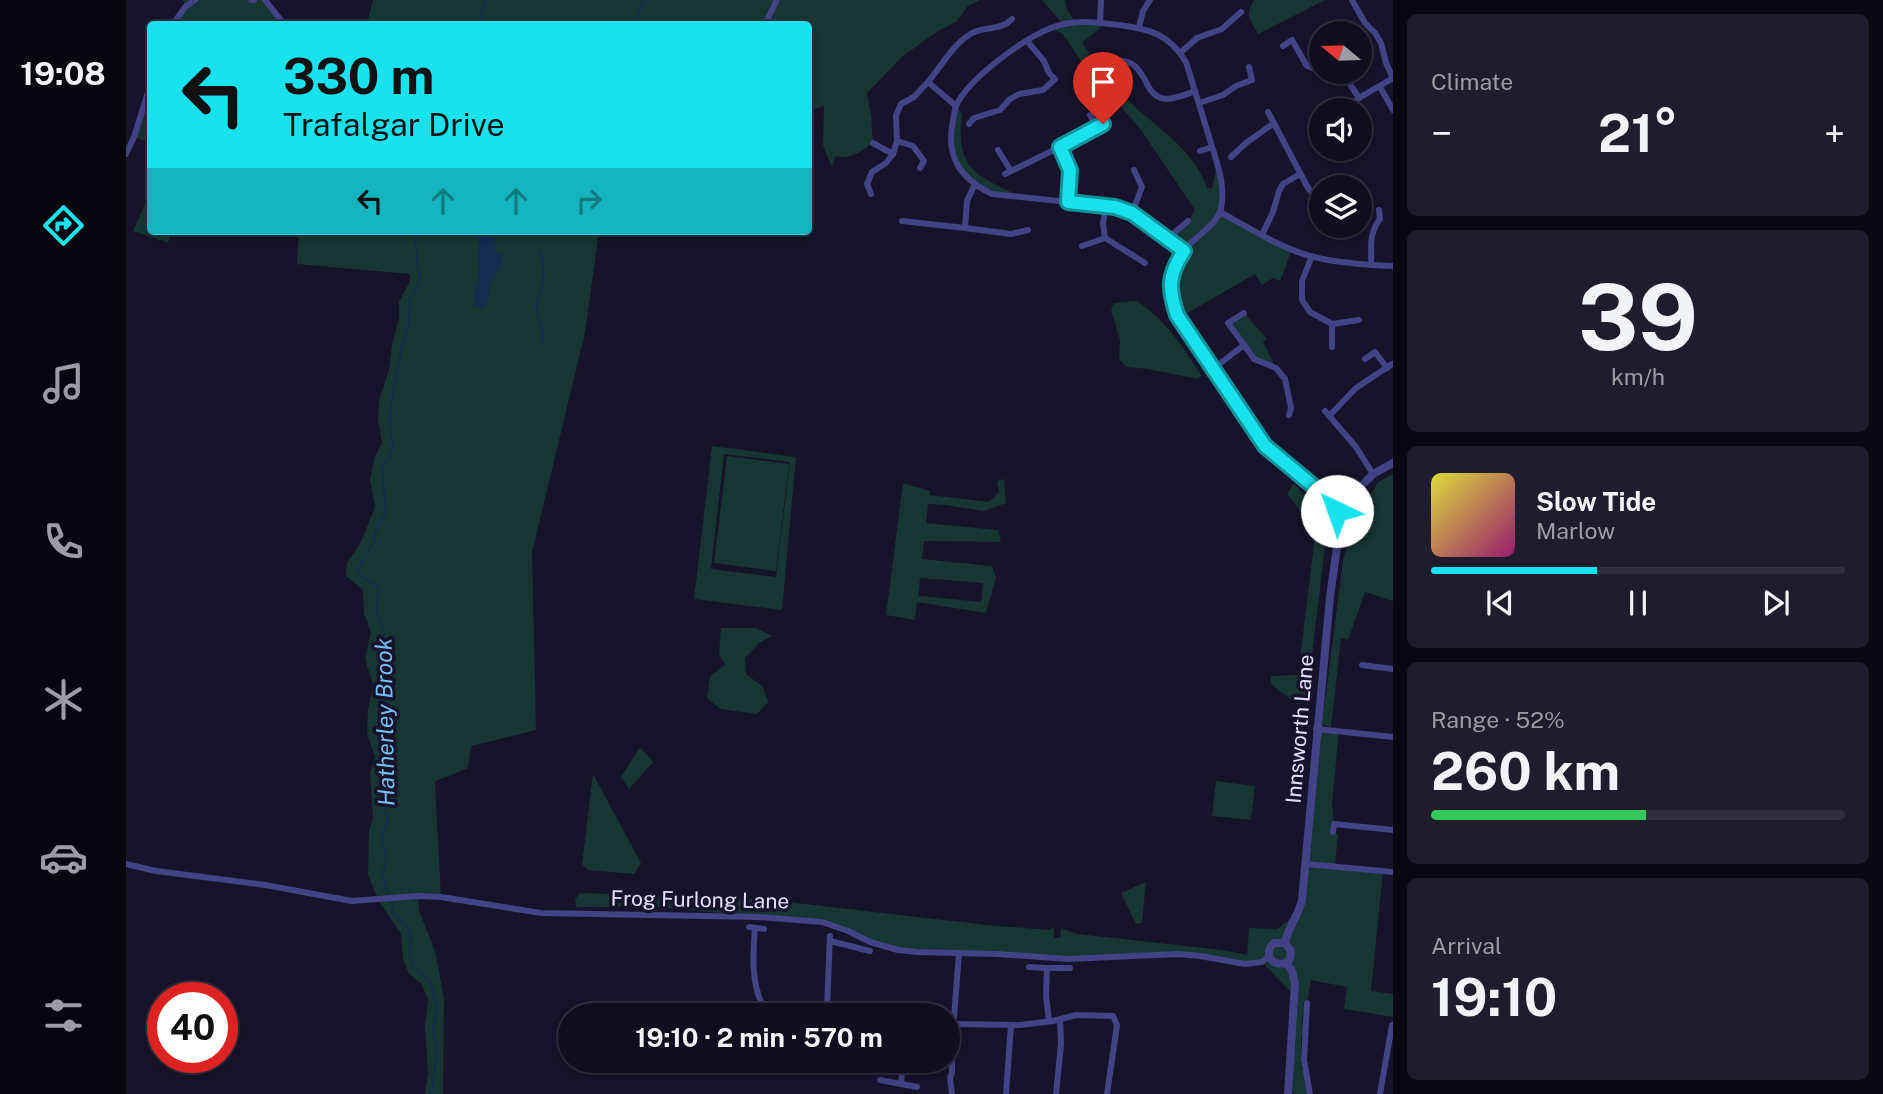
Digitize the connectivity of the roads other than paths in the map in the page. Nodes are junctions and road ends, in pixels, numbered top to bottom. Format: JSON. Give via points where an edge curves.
{"nodes":[{"id":1,"x":195,"y":0,"type":"edge"},
{"id":2,"x":265,"y":0,"type":"edge"},
{"id":3,"x":777,"y":0,"type":"edge"},
{"id":4,"x":1101,"y":0,"type":"edge"},
{"id":5,"x":1150,"y":0,"type":"edge"},
{"id":6,"x":1352,"y":0,"type":"edge"},
{"id":7,"x":1241,"y":12,"type":"dead end"},
{"id":8,"x":175,"y":21,"type":"edge"},
{"id":9,"x":282,"y":21,"type":"edge"},
{"id":10,"x":766,"y":21,"type":"edge"},
{"id":11,"x":1100,"y":22,"type":"junction"},
{"id":12,"x":1011,"y":24,"type":"dead end"},
{"id":13,"x":1139,"y":27,"type":"junction"},
{"id":14,"x":1303,"y":40,"type":"dead end"},
{"id":15,"x":1027,"y":41,"type":"junction"},
{"id":16,"x":1295,"y":45,"type":"junction"},
{"id":17,"x":1283,"y":46,"type":"dead end"},
{"id":18,"x":1180,"y":53,"type":"junction"},
{"id":19,"x":1115,"y":59,"type":"dead end"},
{"id":20,"x":1249,"y":67,"type":"dead end"},
{"id":21,"x":1309,"y":67,"type":"edge"},
{"id":22,"x":1393,"y":78,"type":"edge"},
{"id":23,"x":1252,"y":80,"type":"junction"},
{"id":24,"x":928,"y":82,"type":"junction"},
{"id":25,"x":1350,"y":84,"type":"edge"},
{"id":26,"x":1258,"y":85,"type":"dead end"},
{"id":27,"x":1380,"y":87,"type":"junction"},
{"id":28,"x":1195,"y":91,"type":"junction"},
{"id":29,"x":147,"y":95,"type":"edge"},
{"id":30,"x":1359,"y":98,"type":"joint"},
{"id":31,"x":1199,"y":103,"type":"junction"},
{"id":32,"x":956,"y":106,"type":"junction"},
{"id":33,"x":1393,"y":110,"type":"edge"},
{"id":34,"x":1268,"y":112,"type":"dead end"},
{"id":35,"x":1090,"y":115,"type":"dead end"},
{"id":36,"x":971,"y":118,"type":"dead end"},
{"id":37,"x":1274,"y":123,"type":"junction"},
{"id":38,"x":897,"y":141,"type":"junction"},
{"id":39,"x":873,"y":143,"type":"dead end"},
{"id":40,"x":1060,"y":147,"type":"junction"},
{"id":41,"x":1212,"y":147,"type":"junction"},
{"id":42,"x":998,"y":149,"type":"dead end"},
{"id":43,"x":1200,"y":151,"type":"dead end"},
{"id":44,"x":126,"y":154,"type":"edge"},
{"id":45,"x":893,"y":154,"type":"junction"},
{"id":46,"x":1231,"y":157,"type":"dead end"},
{"id":47,"x":920,"y":168,"type":"dead end"},
{"id":48,"x":1134,"y":170,"type":"dead end"},
{"id":49,"x":1300,"y":174,"type":"junction"},
{"id":50,"x":974,"y":186,"type":"junction"},
{"id":51,"x":1309,"y":189,"type":"edge"},
{"id":52,"x":871,"y":194,"type":"dead end"},
{"id":53,"x":1068,"y":202,"type":"junction"},
{"id":54,"x":1106,"y":206,"type":"junction"},
{"id":55,"x":1379,"y":210,"type":"dead end"},
{"id":56,"x":1220,"y":212,"type":"junction"},
{"id":57,"x":1132,"y":213,"type":"junction"},
{"id":58,"x":902,"y":221,"type":"dead end"},
{"id":59,"x":1188,"y":221,"type":"dead end"},
{"id":60,"x":965,"y":228,"type":"junction"},
{"id":61,"x":1028,"y":230,"type":"dead end"},
{"id":62,"x":1020,"y":232,"type":"junction"},
{"id":63,"x":1262,"y":235,"type":"junction"},
{"id":64,"x":1105,"y":238,"type":"junction"},
{"id":65,"x":1168,"y":238,"type":"junction"},
{"id":66,"x":1023,"y":240,"type":"dead end"},
{"id":67,"x":1082,"y":246,"type":"dead end"},
{"id":68,"x":1184,"y":251,"type":"junction"},
{"id":69,"x":1312,"y":256,"type":"junction"},
{"id":70,"x":1145,"y":263,"type":"dead end"},
{"id":71,"x":1371,"y":265,"type":"junction"},
{"id":72,"x":1393,"y":266,"type":"edge"},
{"id":73,"x":1350,"y":312,"type":"dead end"},
{"id":74,"x":1244,"y":313,"type":"dead end"},
{"id":75,"x":1359,"y":320,"type":"dead end"},
{"id":76,"x":1350,"y":321,"type":"junction"},
{"id":77,"x":1228,"y":323,"type":"junction"},
{"id":78,"x":1332,"y":324,"type":"junction"},
{"id":79,"x":1221,"y":328,"type":"dead end"},
{"id":80,"x":1244,"y":345,"type":"junction"},
{"id":81,"x":1332,"y":347,"type":"dead end"},
{"id":82,"x":1365,"y":359,"type":"dead end"},
{"id":83,"x":1390,"y":366,"type":"edge"},
{"id":84,"x":1213,"y":369,"type":"junction"},
{"id":85,"x":1299,"y":409,"type":"dead end"},
{"id":86,"x":1393,"y":463,"type":"edge"},
{"id":87,"x":1373,"y":474,"type":"junction"},
{"id":88,"x":1347,"y":501,"type":"junction"},
{"id":89,"x":1336,"y":505,"type":"junction"},
{"id":90,"x":1340,"y":515,"type":"junction"},
{"id":91,"x":1362,"y":665,"type":"dead end"},
{"id":92,"x":1393,"y":669,"type":"edge"},
{"id":93,"x":1317,"y":729,"type":"junction"},
{"id":94,"x":1393,"y":737,"type":"edge"},
{"id":95,"x":1393,"y":830,"type":"edge"},
{"id":96,"x":1333,"y":832,"type":"dead end"},
{"id":97,"x":126,"y":864,"type":"edge"},
{"id":98,"x":1306,"y":864,"type":"junction"},
{"id":99,"x":1393,"y":872,"type":"edge"},
{"id":100,"x":764,"y":929,"type":"dead end"},
{"id":101,"x":1285,"y":943,"type":"junction"},
{"id":102,"x":870,"y":951,"type":"dead end"},
{"id":103,"x":959,"y":953,"type":"junction"},
{"id":104,"x":1269,"y":956,"type":"junction"},
{"id":105,"x":1286,"y":963,"type":"junction"},
{"id":106,"x":1029,"y":967,"type":"dead end"},
{"id":107,"x":1046,"y":968,"type":"junction"},
{"id":108,"x":1070,"y":968,"type":"dead end"},
{"id":109,"x":762,"y":1003,"type":"edge"},
{"id":110,"x":827,"y":1003,"type":"edge"},
{"id":111,"x":954,"y":1003,"type":"edge"},
{"id":112,"x":1307,"y":1003,"type":"dead end"},
{"id":113,"x":1060,"y":1019,"type":"junction"},
{"id":114,"x":1049,"y":1021,"type":"junction"},
{"id":115,"x":960,"y":1022,"type":"edge"},
{"id":116,"x":1011,"y":1025,"type":"junction"},
{"id":117,"x":1392,"y":1025,"type":"edge"},
{"id":118,"x":1382,"y":1037,"type":"dead end"},
{"id":119,"x":1390,"y":1038,"type":"junction"},
{"id":120,"x":902,"y":1073,"type":"edge"},
{"id":121,"x":952,"y":1073,"type":"edge"},
{"id":122,"x":880,"y":1080,"type":"dead end"},
{"id":123,"x":901,"y":1084,"type":"junction"},
{"id":124,"x":917,"y":1087,"type":"dead end"},
{"id":125,"x":952,"y":1094,"type":"edge"},
{"id":126,"x":1006,"y":1094,"type":"edge"},
{"id":127,"x":1056,"y":1094,"type":"edge"},
{"id":128,"x":1107,"y":1094,"type":"edge"},
{"id":129,"x":1288,"y":1094,"type":"edge"},
{"id":130,"x":1310,"y":1094,"type":"edge"},
{"id":131,"x":1380,"y":1094,"type":"edge"}],
"edges":[{"from":1,"to":8,"type":"street"},
{"from":2,"to":9,"type":"street"},
{"from":3,"to":10,"type":"street"},
{"from":4,"to":11,"type":"street"},
{"from":5,"to":13,"type":"street"},
{"from":6,"to":22,"type":"street","via":[[1381,43]]},
{"from":7,"to":18,"type":"street","via":[[1222,29],[1198,38]]},
{"from":11,"to":13,"type":"street"},
{"from":11,"to":15,"type":"street","via":[[1051,28]]},
{"from":12,"to":24,"type":"street","via":[[975,31],[962,39]]},
{"from":13,"to":18,"type":"street","via":[[1169,40]]},
{"from":14,"to":16,"type":"street"},
{"from":15,"to":32,"type":"street","via":[[973,83]]},
{"from":15,"to":36,"type":"street","via":[[1058,81],[1043,90],[1019,94],[1000,110]]},
{"from":16,"to":17,"type":"street","via":[[1292,40]]},
{"from":16,"to":21,"type":"street"},
{"from":18,"to":28,"type":"street"},
{"from":19,"to":28,"type":"street","via":[[1131,63],[1160,98]]},
{"from":20,"to":23,"type":"street"},
{"from":22,"to":27,"type":"street"},
{"from":23,"to":26,"type":"street"},
{"from":23,"to":31,"type":"street"},
{"from":24,"to":32,"type":"street"},
{"from":24,"to":38,"type":"street","via":[[901,104],[896,115]]},
{"from":25,"to":30,"type":"street"},
{"from":27,"to":30,"type":"street"},
{"from":27,"to":33,"type":"street"},
{"from":28,"to":31,"type":"street"},
{"from":29,"to":44,"type":"street"},
{"from":31,"to":41,"type":"street"},
{"from":32,"to":50,"type":"street","via":[[950,135],[952,153]]},
{"from":34,"to":37,"type":"street"},
{"from":35,"to":40,"type":"street","via":[[1100,125]]},
{"from":37,"to":46,"type":"street"},
{"from":37,"to":49,"type":"street"},
{"from":38,"to":45,"type":"street"},
{"from":38,"to":47,"type":"street","via":[[913,146],[926,159]]},
{"from":39,"to":45,"type":"street"},
{"from":40,"to":42,"type":"street","via":[[1008,173]]},
{"from":40,"to":53,"type":"street","via":[[1070,170]]},
{"from":41,"to":43,"type":"street"},
{"from":41,"to":56,"type":"street","via":[[1222,179]]},
{"from":45,"to":52,"type":"street","via":[[864,185]]},
{"from":48,"to":57,"type":"street","via":[[1142,187]]},
{"from":49,"to":51,"type":"street"},
{"from":49,"to":63,"type":"street","via":[[1283,184]]},
{"from":50,"to":53,"type":"street","via":[[992,194]]},
{"from":50,"to":60,"type":"street","via":[[967,201]]},
{"from":53,"to":54,"type":"street"},
{"from":54,"to":57,"type":"street"},
{"from":54,"to":64,"type":"street"},
{"from":55,"to":71,"type":"street","via":[[1383,220],[1373,228]]},
{"from":56,"to":63,"type":"street"},
{"from":56,"to":68,"type":"street"},
{"from":57,"to":65,"type":"street"},
{"from":58,"to":60,"type":"street","via":[[911,218]]},
{"from":59,"to":65,"type":"street"},
{"from":60,"to":62,"type":"street"},
{"from":61,"to":62,"type":"street"},
{"from":62,"to":66,"type":"street"},
{"from":63,"to":69,"type":"street"},
{"from":64,"to":67,"type":"street"},
{"from":64,"to":70,"type":"street","via":[[1140,255]]},
{"from":65,"to":68,"type":"street"},
{"from":68,"to":84,"type":"street","via":[[1170,282],[1172,298],[1177,315]]},
{"from":69,"to":71,"type":"street"},
{"from":69,"to":78,"type":"street","via":[[1302,281],[1302,300],[1310,312]]},
{"from":71,"to":72,"type":"street"},
{"from":73,"to":76,"type":"street"},
{"from":74,"to":77,"type":"street"},
{"from":75,"to":76,"type":"street"},
{"from":76,"to":78,"type":"street"},
{"from":77,"to":79,"type":"street"},
{"from":77,"to":80,"type":"street"},
{"from":78,"to":81,"type":"street"},
{"from":80,"to":84,"type":"street"},
{"from":80,"to":85,"type":"street","via":[[1254,359],[1276,368],[1285,379],[1290,411]]},
{"from":82,"to":83,"type":"street","via":[[1375,352]]},
{"from":83,"to":87,"type":"street","via":[[1327,413]]},
{"from":84,"to":89,"type":"street","via":[[1265,446]]},
{"from":86,"to":87,"type":"street"},
{"from":87,"to":88,"type":"street"},
{"from":88,"to":89,"type":"street"},
{"from":88,"to":90,"type":"street","via":[[1351,510]]},
{"from":89,"to":90,"type":"street"},
{"from":90,"to":93,"type":"street","name":"Innsworth Lane"},
{"from":91,"to":92,"type":"street"},
{"from":93,"to":94,"type":"street"},
{"from":93,"to":98,"type":"street","name":"Innsworth Lane"},
{"from":95,"to":96,"type":"street","via":[[1334,824]]},
{"from":97,"to":103,"type":"street","name":"Frog Furlong Lane","via":[[352,901],[441,897],[541,913],[822,922],[898,950]]},
{"from":98,"to":99,"type":"street"},
{"from":98,"to":101,"type":"street","name":"Innsworth Lane","via":[[1300,912]]},
{"from":100,"to":109,"type":"street","via":[[752,927],[756,990]]},
{"from":101,"to":104,"type":"street","via":[[1273,944]]},
{"from":101,"to":105,"type":"street","via":[[1291,951]]},
{"from":102,"to":110,"type":"street","via":[[830,938]]},
{"from":103,"to":104,"type":"street","name":"Frog Furlong Lane","via":[[1068,959],[1178,954],[1245,964]]},
{"from":103,"to":111,"type":"street"},
{"from":104,"to":105,"type":"street","via":[[1274,963]]},
{"from":105,"to":129,"type":"street","via":[[1295,985]]},
{"from":106,"to":107,"type":"street"},
{"from":107,"to":108,"type":"street"},
{"from":107,"to":114,"type":"street"},
{"from":112,"to":130,"type":"street","via":[[1304,1060]]},
{"from":113,"to":114,"type":"street"},
{"from":113,"to":127,"type":"street"},
{"from":113,"to":128,"type":"street","via":[[1115,1017]]},
{"from":114,"to":116,"type":"street"},
{"from":115,"to":116,"type":"street"},
{"from":116,"to":126,"type":"street"},
{"from":117,"to":119,"type":"street"},
{"from":118,"to":119,"type":"street"},
{"from":119,"to":131,"type":"street"},
{"from":120,"to":123,"type":"street"},
{"from":121,"to":125,"type":"street"},
{"from":122,"to":123,"type":"street"},
{"from":123,"to":124,"type":"street"}]}
